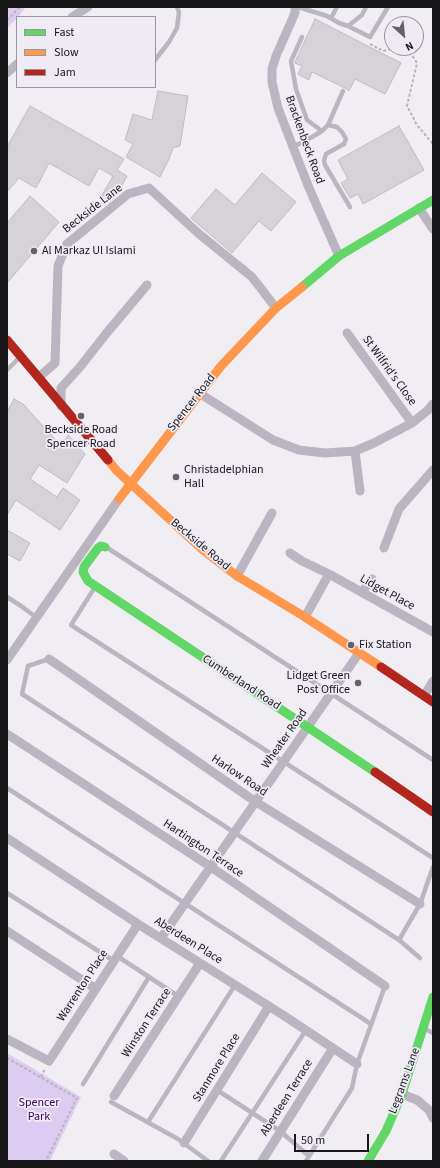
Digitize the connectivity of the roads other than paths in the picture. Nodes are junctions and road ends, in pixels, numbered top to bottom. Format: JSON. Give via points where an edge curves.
{"nodes":[{"id":1,"x":88,"y":7,"type":"edge"},
{"id":2,"x":177,"y":7,"type":"edge"},
{"id":3,"x":296,"y":7,"type":"edge"},
{"id":4,"x":337,"y":7,"type":"edge"},
{"id":5,"x":366,"y":7,"type":"edge"},
{"id":6,"x":388,"y":7,"type":"edge"},
{"id":7,"x":74,"y":16,"type":"edge"},
{"id":8,"x":331,"y":18,"type":"junction"},
{"id":9,"x":348,"y":26,"type":"junction"},
{"id":10,"x":302,"y":37,"type":"dead end"},
{"id":11,"x":156,"y":59,"type":"edge"},
{"id":12,"x":16,"y":65,"type":"edge"},
{"id":13,"x":7,"y":73,"type":"edge"},
{"id":14,"x":343,"y":91,"type":"dead end"},
{"id":15,"x":328,"y":124,"type":"junction"},
{"id":16,"x":322,"y":131,"type":"junction"},
{"id":17,"x":293,"y":147,"type":"junction"},
{"id":18,"x":433,"y":200,"type":"edge"},
{"id":19,"x":350,"y":207,"type":"dead end"},
{"id":20,"x":419,"y":208,"type":"junction"},
{"id":21,"x":433,"y":229,"type":"edge"},
{"id":22,"x":339,"y":256,"type":"junction"},
{"id":23,"x":147,"y":285,"type":"dead end"},
{"id":24,"x":276,"y":308,"type":"junction"},
{"id":25,"x":347,"y":333,"type":"dead end"},
{"id":26,"x":7,"y":340,"type":"edge"},
{"id":27,"x":21,"y":356,"type":"junction"},
{"id":28,"x":7,"y":370,"type":"edge"},
{"id":29,"x":39,"y":377,"type":"junction"},
{"id":30,"x":199,"y":393,"type":"junction"},
{"id":31,"x":433,"y":404,"type":"edge"},
{"id":32,"x":61,"y":406,"type":"junction"},
{"id":33,"x":412,"y":423,"type":"junction"},
{"id":34,"x":355,"y":451,"type":"junction"},
{"id":35,"x":433,"y":470,"type":"edge"},
{"id":36,"x":132,"y":484,"type":"junction"},
{"id":37,"x":360,"y":491,"type":"dead end"},
{"id":38,"x":272,"y":513,"type":"dead end"},
{"id":39,"x":105,"y":547,"type":"joint"},
{"id":40,"x":384,"y":548,"type":"dead end"},
{"id":41,"x":290,"y":553,"type":"dead end"},
{"id":42,"x":329,"y":574,"type":"junction"},
{"id":43,"x":238,"y":576,"type":"junction"},
{"id":44,"x":372,"y":578,"type":"dead end"},
{"id":45,"x":95,"y":587,"type":"junction"},
{"id":46,"x":362,"y":592,"type":"junction"},
{"id":47,"x":7,"y":597,"type":"edge"},
{"id":48,"x":305,"y":617,"type":"junction"},
{"id":49,"x":37,"y":618,"type":"junction"},
{"id":50,"x":433,"y":632,"type":"edge"},
{"id":51,"x":359,"y":653,"type":"junction"},
{"id":52,"x":49,"y":659,"type":"joint"},
{"id":53,"x":7,"y":660,"type":"edge"},
{"id":54,"x":433,"y":681,"type":"edge"},
{"id":55,"x":331,"y":693,"type":"junction"},
{"id":56,"x":424,"y":696,"type":"junction"},
{"id":57,"x":433,"y":702,"type":"edge"},
{"id":58,"x":308,"y":727,"type":"junction"},
{"id":59,"x":7,"y":734,"type":"edge"},
{"id":60,"x":433,"y":760,"type":"edge"},
{"id":61,"x":284,"y":761,"type":"junction"},
{"id":62,"x":7,"y":788,"type":"edge"},
{"id":63,"x":256,"y":802,"type":"junction"},
{"id":64,"x":433,"y":812,"type":"edge"},
{"id":65,"x":235,"y":832,"type":"junction"},
{"id":66,"x":8,"y":841,"type":"edge"},
{"id":67,"x":433,"y":858,"type":"edge"},
{"id":68,"x":433,"y":866,"type":"edge"},
{"id":69,"x":211,"y":867,"type":"junction"},
{"id":70,"x":7,"y":893,"type":"edge"},
{"id":71,"x":185,"y":904,"type":"junction"},
{"id":72,"x":420,"y":904,"type":"junction"},
{"id":73,"x":138,"y":924,"type":"junction"},
{"id":74,"x":7,"y":931,"type":"edge"},
{"id":75,"x":161,"y":938,"type":"junction"},
{"id":76,"x":399,"y":940,"type":"junction"},
{"id":77,"x":420,"y":958,"type":"dead end"},
{"id":78,"x":116,"y":959,"type":"junction"},
{"id":79,"x":200,"y":963,"type":"junction"},
{"id":80,"x":149,"y":977,"type":"junction"},
{"id":81,"x":235,"y":985,"type":"junction"},
{"id":82,"x":385,"y":986,"type":"joint"},
{"id":83,"x":96,"y":989,"type":"junction"},
{"id":84,"x":178,"y":996,"type":"junction"},
{"id":85,"x":433,"y":997,"type":"edge"},
{"id":86,"x":269,"y":1006,"type":"junction"},
{"id":87,"x":371,"y":1024,"type":"junction"},
{"id":88,"x":423,"y":1028,"type":"junction"},
{"id":89,"x":306,"y":1030,"type":"junction"},
{"id":90,"x":433,"y":1034,"type":"edge"},
{"id":91,"x":7,"y":1039,"type":"edge"},
{"id":92,"x":333,"y":1048,"type":"junction"},
{"id":93,"x":357,"y":1064,"type":"junction"},
{"id":94,"x":83,"y":1084,"type":"dead end"},
{"id":95,"x":217,"y":1090,"type":"junction"},
{"id":96,"x":402,"y":1094,"type":"junction"},
{"id":97,"x":112,"y":1099,"type":"joint"},
{"id":98,"x":252,"y":1113,"type":"junction"},
{"id":99,"x":433,"y":1118,"type":"edge"},
{"id":100,"x":148,"y":1122,"type":"junction"},
{"id":101,"x":280,"y":1132,"type":"junction"},
{"id":102,"x":184,"y":1143,"type":"junction"},
{"id":103,"x":114,"y":1154,"type":"dead end"},
{"id":104,"x":309,"y":1156,"type":"junction"},
{"id":105,"x":124,"y":1161,"type":"edge"},
{"id":106,"x":208,"y":1161,"type":"edge"},
{"id":107,"x":221,"y":1161,"type":"edge"},
{"id":108,"x":262,"y":1161,"type":"edge"},
{"id":109,"x":306,"y":1161,"type":"edge"},
{"id":110,"x":368,"y":1161,"type":"edge"}],
"edges":[{"from":1,"to":7,"type":"street"},
{"from":2,"to":11,"type":"lane","via":[[177,28]]},
{"from":3,"to":8,"type":"lane"},
{"from":3,"to":17,"type":"street","name":"Brackenbeck Road","via":[[272,69],[278,108]]},
{"from":4,"to":8,"type":"lane"},
{"from":5,"to":9,"type":"lane","via":[[362,15]]},
{"from":6,"to":9,"type":"lane","via":[[370,37]]},
{"from":8,"to":9,"type":"lane"},
{"from":10,"to":16,"type":"lane","via":[[291,62],[296,89],[307,120]]},
{"from":12,"to":13,"type":"street"},
{"from":14,"to":15,"type":"lane"},
{"from":15,"to":16,"type":"lane"},
{"from":15,"to":19,"type":"lane","via":[[337,127],[346,140],[344,144],[326,154],[325,165]]},
{"from":16,"to":17,"type":"lane"},
{"from":17,"to":22,"type":"street","name":"Brackenbeck Road","via":[[308,188]]},
{"from":18,"to":20,"type":"street","name":"Spencer Road"},
{"from":20,"to":21,"type":"street"},
{"from":20,"to":22,"type":"street","name":"Spencer Road"},
{"from":22,"to":24,"type":"street","name":"Spencer Road"},
{"from":23,"to":32,"type":"street","via":[[61,388]]},
{"from":24,"to":29,"type":"street","name":"Beckside Lane","via":[[252,277],[198,233],[149,188],[128,194],[67,244],[58,266],[55,363]]},
{"from":24,"to":30,"type":"street","name":"Spencer Road"},
{"from":25,"to":33,"type":"street","name":"St Wilfrid's Close"},
{"from":26,"to":27,"type":"street","name":"Beckside Road"},
{"from":27,"to":28,"type":"lane"},
{"from":27,"to":29,"type":"street","name":"Beckside Road"},
{"from":29,"to":32,"type":"street","name":"Beckside Road"},
{"from":30,"to":34,"type":"street","via":[[272,440],[299,450],[325,453]]},
{"from":30,"to":36,"type":"street","name":"Spencer Road"},
{"from":31,"to":33,"type":"street"},
{"from":32,"to":36,"type":"street","name":"Beckside Road","via":[[117,471]]},
{"from":33,"to":34,"type":"street"},
{"from":34,"to":37,"type":"street"},
{"from":35,"to":40,"type":"street","via":[[399,509]]},
{"from":36,"to":43,"type":"street","name":"Beckside Road","via":[[203,550]]},
{"from":36,"to":49,"type":"street","name":"Spencer Road"},
{"from":38,"to":43,"type":"street"},
{"from":39,"to":45,"type":"street","name":"Cumberland Road","via":[[98,548],[84,567],[85,577]]},
{"from":39,"to":55,"type":"lane"},
{"from":41,"to":42,"type":"street","name":"Lidget Place"},
{"from":42,"to":46,"type":"street","name":"Lidget Place"},
{"from":42,"to":48,"type":"street"},
{"from":43,"to":48,"type":"street","name":"Beckside Road"},
{"from":44,"to":46,"type":"street"},
{"from":45,"to":58,"type":"street","name":"Cumberland Road"},
{"from":45,"to":61,"type":"lane","via":[[71,625]]},
{"from":46,"to":50,"type":"street","name":"Lidget Place"},
{"from":47,"to":49,"type":"lane"},
{"from":48,"to":51,"type":"street","name":"Beckside Road"},
{"from":49,"to":53,"type":"street","name":"Spencer Road"},
{"from":51,"to":55,"type":"street","name":"Wheater Road"},
{"from":51,"to":56,"type":"street","name":"Beckside Road"},
{"from":52,"to":63,"type":"street","name":"Harlow Road"},
{"from":52,"to":65,"type":"lane","via":[[28,666],[22,694]]},
{"from":54,"to":56,"type":"street"},
{"from":55,"to":58,"type":"street","name":"Wheater Road"},
{"from":55,"to":60,"type":"lane"},
{"from":56,"to":57,"type":"street","name":"Beckside Road"},
{"from":58,"to":61,"type":"street","name":"Wheater Road"},
{"from":58,"to":64,"type":"street","name":"Cumberland Road"},
{"from":59,"to":69,"type":"street","name":"Hartington Terrace"},
{"from":61,"to":63,"type":"street","name":"Wheater Road"},
{"from":61,"to":67,"type":"lane"},
{"from":62,"to":71,"type":"lane"},
{"from":63,"to":65,"type":"street","name":"Wheater Road"},
{"from":63,"to":72,"type":"street","name":"Harlow Road"},
{"from":65,"to":69,"type":"street","name":"Wheater Road"},
{"from":65,"to":76,"type":"lane"},
{"from":66,"to":73,"type":"street","name":"Aberdeen Place"},
{"from":68,"to":72,"type":"lane"},
{"from":69,"to":71,"type":"street","name":"Wheater Road"},
{"from":69,"to":82,"type":"street","name":"Hartington Terrace"},
{"from":70,"to":78,"type":"lane"},
{"from":71,"to":75,"type":"street","name":"Wheater Road"},
{"from":71,"to":87,"type":"lane"},
{"from":72,"to":76,"type":"lane"},
{"from":73,"to":75,"type":"street","name":"Aberdeen Place"},
{"from":73,"to":78,"type":"street","name":"Warrenton Place"},
{"from":74,"to":83,"type":"street"},
{"from":75,"to":79,"type":"street","name":"Aberdeen Place"},
{"from":76,"to":77,"type":"lane"},
{"from":78,"to":80,"type":"lane"},
{"from":78,"to":83,"type":"street","name":"Warrenton Place"},
{"from":79,"to":81,"type":"street","name":"Aberdeen Place"},
{"from":79,"to":84,"type":"street","name":"Winston Terrace"},
{"from":80,"to":84,"type":"lane"},
{"from":80,"to":94,"type":"lane"},
{"from":81,"to":86,"type":"street","name":"Aberdeen Place"},
{"from":81,"to":100,"type":"lane"},
{"from":82,"to":87,"type":"lane"},
{"from":83,"to":91,"type":"street","name":"Warrenton Place","via":[[49,1062]]},
{"from":84,"to":97,"type":"street","name":"Winston Terrace"},
{"from":85,"to":88,"type":"street","name":"Legrams Lane"},
{"from":86,"to":89,"type":"street","name":"Aberdeen Place"},
{"from":86,"to":95,"type":"street","name":"Stanmore Place"},
{"from":87,"to":93,"type":"lane"},
{"from":88,"to":90,"type":"lane"},
{"from":88,"to":96,"type":"street","name":"Legrams Lane"},
{"from":89,"to":92,"type":"street","name":"Aberdeen Place"},
{"from":89,"to":98,"type":"lane"},
{"from":92,"to":93,"type":"street","name":"Aberdeen Place"},
{"from":92,"to":101,"type":"street","name":"Aberdeen Terrace"},
{"from":93,"to":104,"type":"lane","via":[[352,1088]]},
{"from":95,"to":98,"type":"lane"},
{"from":95,"to":102,"type":"street","name":"Stanmore Place"},
{"from":96,"to":99,"type":"street","via":[[417,1100],[429,1110]]},
{"from":96,"to":110,"type":"street","name":"Legrams Lane","via":[[386,1131]]},
{"from":97,"to":100,"type":"lane"},
{"from":98,"to":101,"type":"lane"},
{"from":98,"to":107,"type":"lane"},
{"from":100,"to":102,"type":"lane"},
{"from":101,"to":104,"type":"lane"},
{"from":101,"to":108,"type":"street","name":"Aberdeen Terrace"},
{"from":102,"to":106,"type":"lane"},
{"from":103,"to":105,"type":"street"},
{"from":104,"to":109,"type":"lane"}]}
